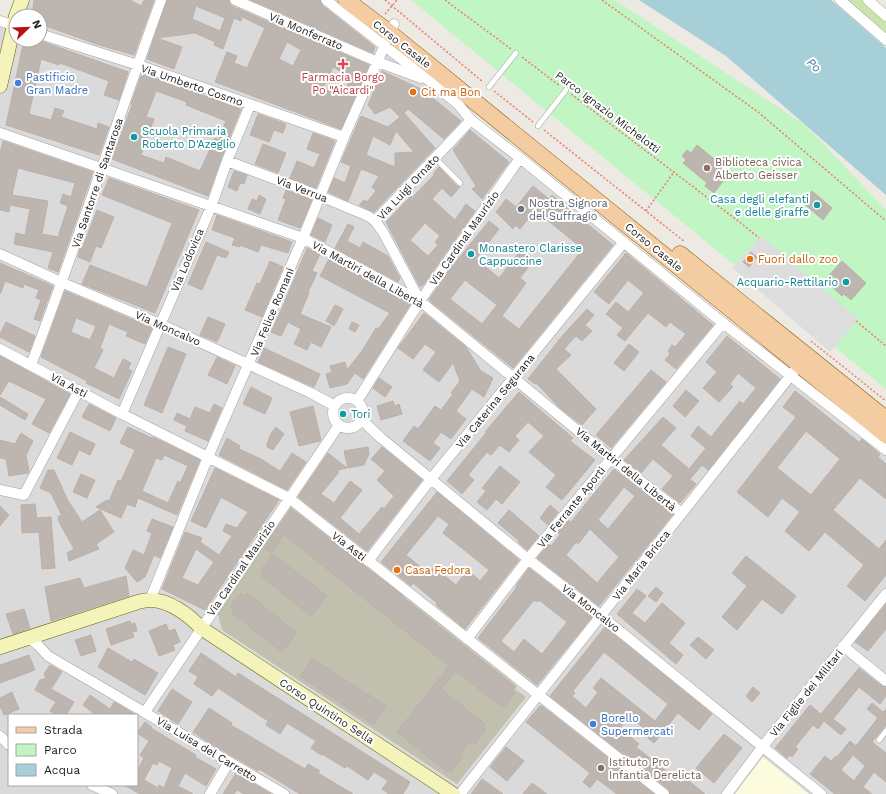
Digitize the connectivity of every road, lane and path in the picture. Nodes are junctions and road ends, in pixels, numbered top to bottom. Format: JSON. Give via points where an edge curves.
{"nodes":[{"id":1,"x":161,"y":0,"type":"edge"},
{"id":2,"x":235,"y":0,"type":"edge"},
{"id":3,"x":326,"y":0,"type":"edge"},
{"id":4,"x":346,"y":0,"type":"edge"},
{"id":5,"x":364,"y":0,"type":"edge"},
{"id":6,"x":397,"y":0,"type":"edge"},
{"id":7,"x":445,"y":0,"type":"edge"},
{"id":8,"x":602,"y":0,"type":"edge"},
{"id":9,"x":840,"y":0,"type":"edge"},
{"id":10,"x":868,"y":0,"type":"edge"},
{"id":11,"x":886,"y":16,"type":"edge"},
{"id":12,"x":388,"y":21,"type":"edge"},
{"id":13,"x":48,"y":37,"type":"edge"},
{"id":14,"x":886,"y":40,"type":"edge"},
{"id":15,"x":9,"y":48,"type":"edge"},
{"id":16,"x":516,"y":53,"type":"junction"},
{"id":17,"x":378,"y":62,"type":"junction"},
{"id":18,"x":138,"y":65,"type":"junction"},
{"id":19,"x":431,"y":82,"type":"junction"},
{"id":20,"x":0,"y":86,"type":"edge"},
{"id":21,"x":489,"y":87,"type":"junction"},
{"id":22,"x":459,"y":89,"type":"junction"},
{"id":23,"x":566,"y":90,"type":"junction"},
{"id":24,"x":250,"y":105,"type":"junction"},
{"id":25,"x":471,"y":120,"type":"junction"},
{"id":26,"x":538,"y":126,"type":"junction"},
{"id":27,"x":0,"y":133,"type":"edge"},
{"id":28,"x":344,"y":137,"type":"junction"},
{"id":29,"x":435,"y":158,"type":"junction"},
{"id":30,"x":520,"y":158,"type":"junction"},
{"id":31,"x":227,"y":161,"type":"junction"},
{"id":32,"x":102,"y":168,"type":"junction"},
{"id":33,"x":674,"y":172,"type":"junction"},
{"id":34,"x":460,"y":182,"type":"dead end"},
{"id":35,"x":320,"y":196,"type":"junction"},
{"id":36,"x":210,"y":206,"type":"junction"},
{"id":37,"x":646,"y":211,"type":"junction"},
{"id":38,"x":375,"y":221,"type":"junction"},
{"id":39,"x":886,"y":221,"type":"edge"},
{"id":40,"x":304,"y":238,"type":"junction"},
{"id":41,"x":759,"y":238,"type":"dead end"},
{"id":42,"x":624,"y":242,"type":"junction"},
{"id":43,"x":689,"y":245,"type":"dead end"},
{"id":44,"x":0,"y":254,"type":"edge"},
{"id":45,"x":62,"y":282,"type":"junction"},
{"id":46,"x":420,"y":301,"type":"junction"},
{"id":47,"x":856,"y":321,"type":"dead end"},
{"id":48,"x":723,"y":322,"type":"junction"},
{"id":49,"x":160,"y":324,"type":"junction"},
{"id":50,"x":886,"y":346,"type":"edge"},
{"id":51,"x":0,"y":348,"type":"edge"},
{"id":52,"x":801,"y":359,"type":"junction"},
{"id":53,"x":31,"y":365,"type":"junction"},
{"id":54,"x":249,"y":365,"type":"junction"},
{"id":55,"x":514,"y":377,"type":"junction"},
{"id":56,"x":79,"y":390,"type":"junction"},
{"id":57,"x":357,"y":400,"type":"junction"},
{"id":58,"x":886,"y":401,"type":"edge"},
{"id":59,"x":335,"y":406,"type":"junction"},
{"id":60,"x":122,"y":414,"type":"junction"},
{"id":61,"x":886,"y":419,"type":"edge"},
{"id":62,"x":362,"y":420,"type":"junction"},
{"id":63,"x":339,"y":425,"type":"junction"},
{"id":64,"x":886,"y":435,"type":"edge"},
{"id":65,"x":886,"y":450,"type":"edge"},
{"id":66,"x":208,"y":457,"type":"junction"},
{"id":67,"x":611,"y":458,"type":"junction"},
{"id":68,"x":431,"y":479,"type":"junction"},
{"id":69,"x":0,"y":490,"type":"edge"},
{"id":70,"x":289,"y":498,"type":"junction"},
{"id":71,"x":682,"y":513,"type":"junction"},
{"id":72,"x":528,"y":559,"type":"junction"},
{"id":73,"x":368,"y":561,"type":"junction"},
{"id":74,"x":886,"y":594,"type":"edge"},
{"id":75,"x":150,"y":600,"type":"junction"},
{"id":76,"x":601,"y":616,"type":"junction"},
{"id":77,"x":201,"y":628,"type":"junction"},
{"id":78,"x":467,"y":639,"type":"junction"},
{"id":79,"x":34,"y":642,"type":"junction"},
{"id":80,"x":843,"y":646,"type":"junction"},
{"id":81,"x":0,"y":647,"type":"edge"},
{"id":82,"x":0,"y":656,"type":"edge"},
{"id":83,"x":886,"y":680,"type":"edge"},
{"id":84,"x":538,"y":695,"type":"junction"},
{"id":85,"x":145,"y":712,"type":"junction"},
{"id":86,"x":886,"y":732,"type":"edge"},
{"id":87,"x":0,"y":736,"type":"edge"},
{"id":88,"x":879,"y":740,"type":"dead end"},
{"id":89,"x":8,"y":744,"type":"edge"},
{"id":90,"x":763,"y":746,"type":"junction"},
{"id":91,"x":230,"y":762,"type":"junction"},
{"id":92,"x":94,"y":786,"type":"edge"},
{"id":93,"x":112,"y":794,"type":"edge"},
{"id":94,"x":210,"y":794,"type":"edge"},
{"id":95,"x":284,"y":794,"type":"edge"},
{"id":96,"x":453,"y":794,"type":"edge"},
{"id":97,"x":460,"y":794,"type":"edge"},
{"id":98,"x":664,"y":794,"type":"edge"},
{"id":99,"x":727,"y":794,"type":"edge"},
{"id":100,"x":821,"y":794,"type":"edge"}],
"edges":[{"from":1,"to":18,"type":"street","name":"Via Santorre di Santarosa"},
{"from":2,"to":17,"type":"street","name":"Via Monferrato"},
{"from":3,"to":12,"type":"street","name":"Corso Casale"},
{"from":4,"to":12,"type":"main road","name":"Corso Casale"},
{"from":5,"to":12,"type":"main road","name":"Corso Casale"},
{"from":6,"to":12,"type":"path"},
{"from":7,"to":16,"type":"path","name":"Parco Ignazio Michelotti"},
{"from":8,"to":39,"type":"path","via":[[758,112]]},
{"from":9,"to":14,"type":"street"},
{"from":10,"to":11,"type":"street"},
{"from":12,"to":17,"type":"street","name":"Via Felice Romani"},
{"from":12,"to":19,"type":"street","name":"Corso Casale"},
{"from":12,"to":21,"type":"path"},
{"from":12,"to":22,"type":"main road","name":"Corso Casale"},
{"from":12,"to":52,"type":"main road","name":"Corso Casale"},
{"from":13,"to":18,"type":"street","name":"Via Umberto Cosmo"},
{"from":15,"to":20,"type":"street"},
{"from":16,"to":21,"type":"lane"},
{"from":16,"to":23,"type":"path","name":"Parco Ignazio Michelotti"},
{"from":17,"to":19,"type":"street","name":"Corso Casale"},
{"from":17,"to":28,"type":"street","name":"Via Felice Romani"},
{"from":18,"to":24,"type":"street","name":"Via Umberto Cosmo"},
{"from":18,"to":32,"type":"street","name":"Via Santorre di Santarosa"},
{"from":19,"to":25,"type":"street","name":"Corso Casale"},
{"from":21,"to":26,"type":"path"},
{"from":22,"to":25,"type":"street"},
{"from":22,"to":52,"type":"main road","name":"Corso Casale"},
{"from":23,"to":26,"type":"lane"},
{"from":23,"to":33,"type":"path","name":"Parco Ignazio Michelotti"},
{"from":24,"to":28,"type":"street","name":"Via Umberto Cosmo"},
{"from":24,"to":31,"type":"street","name":"Via Lodovica"},
{"from":25,"to":29,"type":"street","name":"Via Luigi Ornato"},
{"from":25,"to":30,"type":"street","name":"Corso Casale"},
{"from":26,"to":37,"type":"path"},
{"from":27,"to":32,"type":"street","name":"Via Martiri della Libertà"},
{"from":28,"to":35,"type":"street","name":"Via Felice Romani"},
{"from":29,"to":34,"type":"lane"},
{"from":29,"to":38,"type":"street","name":"Via Luigi Ornato"},
{"from":30,"to":42,"type":"street","name":"Corso Casale"},
{"from":30,"to":46,"type":"street","name":"Via Cardinal Maurizio"},
{"from":31,"to":35,"type":"street","name":"Via Verrua"},
{"from":31,"to":36,"type":"street","name":"Via Lodovica"},
{"from":32,"to":36,"type":"street","name":"Via Martiri della Libertà"},
{"from":32,"to":45,"type":"street","name":"Via Santorre di Santarosa"},
{"from":33,"to":37,"type":"path"},
{"from":33,"to":41,"type":"path","name":"Parco Ignazio Michelotti"},
{"from":35,"to":38,"type":"street","name":"Via Verrua"},
{"from":35,"to":40,"type":"street","name":"Via Felice Romani"},
{"from":36,"to":40,"type":"street","name":"Via Martiri della Libertà"},
{"from":36,"to":49,"type":"street","name":"Via Lodovica"},
{"from":37,"to":43,"type":"path"},
{"from":38,"to":46,"type":"street","name":"Via Luigi Ornato"},
{"from":40,"to":46,"type":"street","name":"Via Martiri della Libertà"},
{"from":40,"to":54,"type":"street","name":"Via Felice Romani"},
{"from":42,"to":48,"type":"street","name":"Corso Casale"},
{"from":42,"to":55,"type":"street","name":"Via Caterina Segurana"},
{"from":44,"to":45,"type":"street","name":"Via Moncalvo"},
{"from":45,"to":49,"type":"street","name":"Via Moncalvo"},
{"from":45,"to":53,"type":"street","name":"Via Santorre di Santarosa"},
{"from":46,"to":55,"type":"street","name":"Via Martiri della Libertà"},
{"from":46,"to":57,"type":"street","name":"Via Cardinal Maurizio"},
{"from":47,"to":50,"type":"path"},
{"from":48,"to":52,"type":"street","name":"Corso Casale"},
{"from":48,"to":67,"type":"street","name":"Via Ferrante Aporti"},
{"from":49,"to":54,"type":"street","name":"Via Moncalvo"},
{"from":49,"to":60,"type":"street","name":"Via Lodovica"},
{"from":51,"to":53,"type":"street","name":"Via Asti"},
{"from":52,"to":58,"type":"path"},
{"from":52,"to":61,"type":"main road","name":"Corso Casale"},
{"from":52,"to":64,"type":"main road","name":"Corso Casale"},
{"from":52,"to":65,"type":"street","name":"Corso Casale"},
{"from":52,"to":71,"type":"street","name":"Via Maria Bricca"},
{"from":53,"to":56,"type":"street","name":"Via Asti"},
{"from":54,"to":59,"type":"street","name":"Via Moncalvo"},
{"from":54,"to":66,"type":"street","name":"Via Felice Romani"},
{"from":55,"to":67,"type":"street","name":"Via Martiri della Libertà"},
{"from":55,"to":68,"type":"street","name":"Via Caterina Segurana"},
{"from":56,"to":60,"type":"street","name":"Via Asti"},
{"from":56,"to":69,"type":"street","via":[[24,495]]},
{"from":57,"to":59,"type":"street","via":[[344,398]]},
{"from":57,"to":62,"type":"street","via":[[362,405]]},
{"from":59,"to":63,"type":"street","via":[[333,418]]},
{"from":60,"to":66,"type":"street","name":"Via Asti"},
{"from":62,"to":63,"type":"street","via":[[355,427],[344,428]]},
{"from":62,"to":68,"type":"street","name":"Via Moncalvo"},
{"from":63,"to":70,"type":"street","name":"Via Cardinal Maurizio"},
{"from":66,"to":70,"type":"street","name":"Via Asti"},
{"from":66,"to":75,"type":"street","name":"Via Felice Romani"},
{"from":67,"to":71,"type":"street","name":"Via Martiri della Libertà"},
{"from":67,"to":72,"type":"street","name":"Via Ferrante Aporti"},
{"from":68,"to":72,"type":"street","name":"Via Moncalvo"},
{"from":68,"to":73,"type":"street","name":"Via Caterina Segurana"},
{"from":70,"to":73,"type":"street","name":"Via Asti"},
{"from":70,"to":77,"type":"street","name":"Via Cardinal Maurizio"},
{"from":71,"to":76,"type":"street","name":"Via Maria Bricca"},
{"from":72,"to":76,"type":"street","name":"Via Moncalvo"},
{"from":72,"to":78,"type":"street","name":"Via Ferrante Aporti"},
{"from":73,"to":78,"type":"street","name":"Via Asti"},
{"from":74,"to":80,"type":"street","name":"Via Figlie dei Militari"},
{"from":75,"to":77,"type":"street","name":"Corso Quintino Sella","via":[[174,608],[192,618]]},
{"from":75,"to":79,"type":"street","name":"Corso Quintino Sella","via":[[138,602]]},
{"from":76,"to":84,"type":"street","name":"Via Maria Bricca"},
{"from":76,"to":90,"type":"street","name":"Via Moncalvo"},
{"from":77,"to":79,"type":"street","name":"Corso Quintino Sella","via":[[188,626],[165,613],[154,610],[141,611]]},
{"from":77,"to":85,"type":"street","name":"Via Cardinal Maurizio"},
{"from":77,"to":96,"type":"street","name":"Corso Quintino Sella"},
{"from":78,"to":84,"type":"street","name":"Via Asti"},
{"from":79,"to":81,"type":"street","name":"Corso Quintino Sella"},
{"from":79,"to":82,"type":"street","name":"Corso Quintino Sella"},
{"from":79,"to":85,"type":"street","name":"Via Luisa del Carretto","via":[[48,656]]},
{"from":80,"to":83,"type":"street"},
{"from":80,"to":90,"type":"street","name":"Via Figlie dei Militari"},
{"from":84,"to":97,"type":"street","name":"Via Maria Bricca"},
{"from":84,"to":98,"type":"street","name":"Via Asti"},
{"from":85,"to":91,"type":"street","name":"Via Luisa del Carretto"},
{"from":86,"to":88,"type":"lane"},
{"from":87,"to":89,"type":"street"},
{"from":90,"to":99,"type":"street","name":"Via Figlie dei Militari"},
{"from":90,"to":100,"type":"street","name":"Via Moncalvo"},
{"from":91,"to":94,"type":"street"},
{"from":91,"to":95,"type":"street","name":"Via Luisa del Carretto"},
{"from":92,"to":93,"type":"street"}]}
